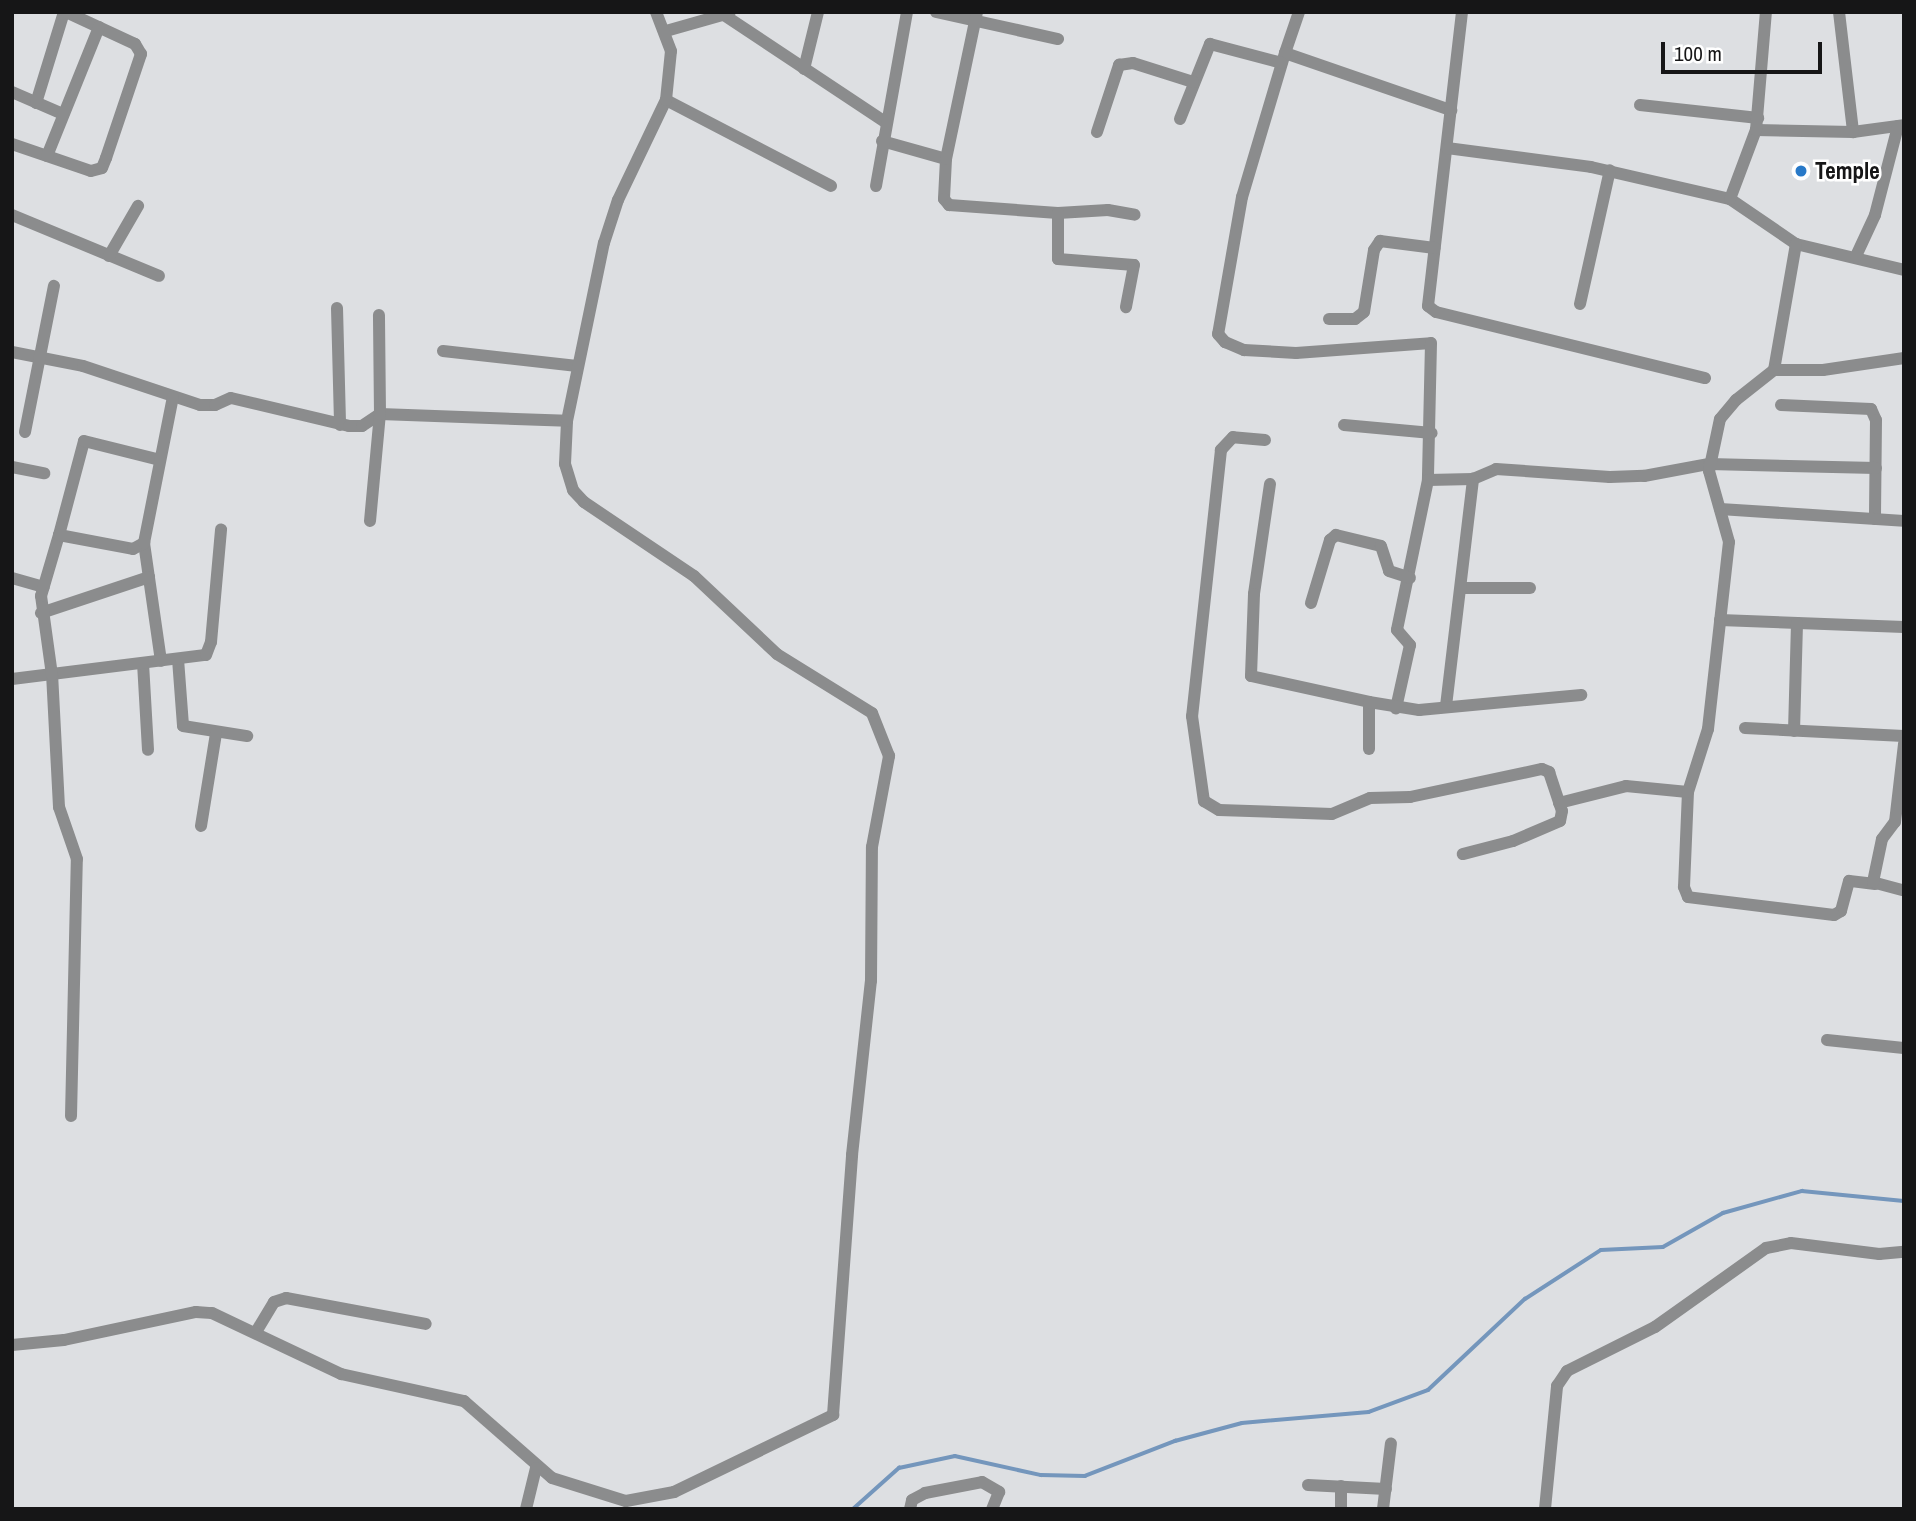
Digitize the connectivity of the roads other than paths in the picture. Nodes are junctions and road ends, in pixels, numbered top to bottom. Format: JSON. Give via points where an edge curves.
{"nodes":[{"id":1,"x":65,"y":12,"type":"edge"},
{"id":2,"x":656,"y":12,"type":"edge"},
{"id":3,"x":818,"y":12,"type":"edge"},
{"id":4,"x":907,"y":12,"type":"edge"},
{"id":5,"x":936,"y":12,"type":"edge"},
{"id":6,"x":1299,"y":12,"type":"edge"},
{"id":7,"x":1462,"y":12,"type":"edge"},
{"id":8,"x":1766,"y":12,"type":"edge"},
{"id":9,"x":1839,"y":12,"type":"edge"},
{"id":10,"x":728,"y":14,"type":"edge"},
{"id":11,"x":976,"y":16,"type":"edge"},
{"id":12,"x":99,"y":27,"type":"junction"},
{"id":13,"x":666,"y":31,"type":"junction"},
{"id":14,"x":1058,"y":39,"type":"dead end"},
{"id":15,"x":1283,"y":58,"type":"junction"},
{"id":16,"x":804,"y":69,"type":"junction"},
{"id":17,"x":1193,"y":82,"type":"junction"},
{"id":18,"x":12,"y":92,"type":"edge"},
{"id":19,"x":666,"y":100,"type":"junction"},
{"id":20,"x":36,"y":103,"type":"junction"},
{"id":21,"x":1640,"y":105,"type":"dead end"},
{"id":22,"x":1451,"y":110,"type":"junction"},
{"id":23,"x":63,"y":114,"type":"junction"},
{"id":24,"x":1180,"y":119,"type":"dead end"},
{"id":25,"x":884,"y":121,"type":"junction"},
{"id":26,"x":1757,"y":124,"type":"junction"},
{"id":27,"x":1901,"y":126,"type":"edge"},
{"id":28,"x":1097,"y":132,"type":"dead end"},
{"id":29,"x":1853,"y":132,"type":"junction"},
{"id":30,"x":882,"y":141,"type":"junction"},
{"id":31,"x":12,"y":144,"type":"edge"},
{"id":32,"x":1447,"y":148,"type":"junction"},
{"id":33,"x":47,"y":156,"type":"junction"},
{"id":34,"x":946,"y":159,"type":"junction"},
{"id":35,"x":1610,"y":170,"type":"junction"},
{"id":36,"x":831,"y":186,"type":"dead end"},
{"id":37,"x":876,"y":186,"type":"dead end"},
{"id":38,"x":1730,"y":199,"type":"junction"},
{"id":39,"x":138,"y":206,"type":"dead end"},
{"id":40,"x":1058,"y":213,"type":"junction"},
{"id":41,"x":12,"y":215,"type":"edge"},
{"id":42,"x":1135,"y":215,"type":"dead end"},
{"id":43,"x":1796,"y":244,"type":"junction"},
{"id":44,"x":1435,"y":248,"type":"junction"},
{"id":45,"x":109,"y":256,"type":"junction"},
{"id":46,"x":1856,"y":256,"type":"junction"},
{"id":47,"x":1904,"y":270,"type":"edge"},
{"id":48,"x":159,"y":276,"type":"dead end"},
{"id":49,"x":54,"y":286,"type":"dead end"},
{"id":50,"x":1580,"y":304,"type":"dead end"},
{"id":51,"x":1126,"y":307,"type":"dead end"},
{"id":52,"x":337,"y":308,"type":"dead end"},
{"id":53,"x":379,"y":315,"type":"dead end"},
{"id":54,"x":1329,"y":319,"type":"dead end"},
{"id":55,"x":443,"y":351,"type":"dead end"},
{"id":56,"x":12,"y":352,"type":"edge"},
{"id":57,"x":38,"y":357,"type":"junction"},
{"id":58,"x":1904,"y":358,"type":"edge"},
{"id":59,"x":577,"y":366,"type":"junction"},
{"id":60,"x":1774,"y":370,"type":"junction"},
{"id":61,"x":1705,"y":378,"type":"dead end"},
{"id":62,"x":173,"y":397,"type":"junction"},
{"id":63,"x":1780,"y":405,"type":"dead end"},
{"id":64,"x":380,"y":414,"type":"junction"},
{"id":65,"x":567,"y":421,"type":"junction"},
{"id":66,"x":340,"y":425,"type":"junction"},
{"id":67,"x":1344,"y":425,"type":"dead end"},
{"id":68,"x":25,"y":432,"type":"dead end"},
{"id":69,"x":1432,"y":433,"type":"junction"},
{"id":70,"x":1265,"y":440,"type":"dead end"},
{"id":71,"x":160,"y":460,"type":"junction"},
{"id":72,"x":1709,"y":464,"type":"junction"},
{"id":73,"x":12,"y":467,"type":"edge"},
{"id":74,"x":1875,"y":468,"type":"junction"},
{"id":75,"x":44,"y":473,"type":"dead end"},
{"id":76,"x":1428,"y":480,"type":"junction"},
{"id":77,"x":1473,"y":480,"type":"junction"},
{"id":78,"x":1270,"y":484,"type":"dead end"},
{"id":79,"x":1720,"y":509,"type":"junction"},
{"id":80,"x":1875,"y":519,"type":"junction"},
{"id":81,"x":370,"y":521,"type":"dead end"},
{"id":82,"x":1904,"y":521,"type":"edge"},
{"id":83,"x":220,"y":529,"type":"dead end"},
{"id":84,"x":60,"y":535,"type":"junction"},
{"id":85,"x":144,"y":543,"type":"junction"},
{"id":86,"x":149,"y":577,"type":"junction"},
{"id":87,"x":12,"y":578,"type":"edge"},
{"id":88,"x":1410,"y":578,"type":"junction"},
{"id":89,"x":44,"y":587,"type":"junction"},
{"id":90,"x":1461,"y":588,"type":"junction"},
{"id":91,"x":1530,"y":588,"type":"dead end"},
{"id":92,"x":1311,"y":603,"type":"dead end"},
{"id":93,"x":41,"y":613,"type":"junction"},
{"id":94,"x":1720,"y":620,"type":"junction"},
{"id":95,"x":1797,"y":623,"type":"junction"},
{"id":96,"x":1904,"y":627,"type":"edge"},
{"id":97,"x":178,"y":659,"type":"junction"},
{"id":98,"x":161,"y":661,"type":"junction"},
{"id":99,"x":142,"y":663,"type":"junction"},
{"id":100,"x":52,"y":675,"type":"junction"},
{"id":101,"x":12,"y":679,"type":"edge"},
{"id":102,"x":1581,"y":695,"type":"dead end"},
{"id":103,"x":1369,"y":702,"type":"junction"},
{"id":104,"x":1446,"y":706,"type":"junction"},
{"id":105,"x":1396,"y":708,"type":"junction"},
{"id":106,"x":1745,"y":728,"type":"dead end"},
{"id":107,"x":1794,"y":731,"type":"junction"},
{"id":108,"x":216,"y":733,"type":"junction"},
{"id":109,"x":247,"y":736,"type":"dead end"},
{"id":110,"x":1904,"y":736,"type":"edge"},
{"id":111,"x":1904,"y":744,"type":"edge"},
{"id":112,"x":1369,"y":749,"type":"dead end"},
{"id":113,"x":148,"y":750,"type":"dead end"},
{"id":114,"x":1688,"y":792,"type":"junction"},
{"id":115,"x":1559,"y":803,"type":"junction"},
{"id":116,"x":201,"y":826,"type":"dead end"},
{"id":117,"x":1463,"y":854,"type":"dead end"},
{"id":118,"x":1875,"y":884,"type":"junction"},
{"id":119,"x":1902,"y":890,"type":"edge"},
{"id":120,"x":1827,"y":1040,"type":"dead end"},
{"id":121,"x":1904,"y":1048,"type":"edge"},
{"id":122,"x":71,"y":1116,"type":"dead end"},
{"id":123,"x":1904,"y":1252,"type":"edge"},
{"id":124,"x":426,"y":1324,"type":"dead end"},
{"id":125,"x":257,"y":1332,"type":"junction"},
{"id":126,"x":12,"y":1345,"type":"edge"},
{"id":127,"x":1391,"y":1443,"type":"dead end"},
{"id":128,"x":536,"y":1468,"type":"junction"},
{"id":129,"x":1308,"y":1485,"type":"dead end"},
{"id":130,"x":1341,"y":1486,"type":"junction"},
{"id":131,"x":1385,"y":1489,"type":"junction"},
{"id":132,"x":526,"y":1509,"type":"edge"},
{"id":133,"x":910,"y":1509,"type":"edge"},
{"id":134,"x":992,"y":1509,"type":"edge"},
{"id":135,"x":1341,"y":1509,"type":"edge"},
{"id":136,"x":1383,"y":1509,"type":"edge"},
{"id":137,"x":1545,"y":1509,"type":"edge"}],
"edges":[{"from":1,"to":12,"type":"street"},
{"from":1,"to":20,"type":"street"},
{"from":2,"to":13,"type":"street"},
{"from":3,"to":16,"type":"street"},
{"from":4,"to":25,"type":"street"},
{"from":5,"to":11,"type":"street"},
{"from":6,"to":15,"type":"street"},
{"from":7,"to":22,"type":"street"},
{"from":8,"to":26,"type":"street"},
{"from":9,"to":29,"type":"street"},
{"from":10,"to":13,"type":"street"},
{"from":10,"to":16,"type":"street"},
{"from":11,"to":14,"type":"street"},
{"from":11,"to":34,"type":"street"},
{"from":12,"to":23,"type":"street"},
{"from":12,"to":33,"type":"street","via":[[135,44],[141,54],[102,168],[91,171]]},
{"from":13,"to":19,"type":"street","via":[[671,51]]},
{"from":15,"to":17,"type":"street","via":[[1210,44]]},
{"from":15,"to":22,"type":"street"},
{"from":15,"to":69,"type":"street","via":[[1242,197],[1218,334],[1224,342],[1244,349],[1296,353],[1432,343]]},
{"from":16,"to":25,"type":"street"},
{"from":17,"to":24,"type":"street"},
{"from":17,"to":28,"type":"street","via":[[1145,66],[1119,65]]},
{"from":18,"to":20,"type":"street"},
{"from":19,"to":36,"type":"street"},
{"from":19,"to":59,"type":"street","via":[[611,219]]},
{"from":20,"to":23,"type":"street"},
{"from":21,"to":26,"type":"street"},
{"from":22,"to":32,"type":"street"},
{"from":23,"to":33,"type":"street"},
{"from":25,"to":30,"type":"street"},
{"from":26,"to":29,"type":"street"},
{"from":26,"to":38,"type":"street"},
{"from":27,"to":29,"type":"street"},
{"from":27,"to":46,"type":"street","via":[[1875,215]]},
{"from":30,"to":34,"type":"street"},
{"from":30,"to":37,"type":"street"},
{"from":31,"to":33,"type":"street"},
{"from":32,"to":35,"type":"street"},
{"from":32,"to":44,"type":"street"},
{"from":34,"to":40,"type":"street","via":[[944,199],[949,205]]},
{"from":35,"to":38,"type":"street"},
{"from":35,"to":50,"type":"street"},
{"from":38,"to":43,"type":"street"},
{"from":39,"to":45,"type":"street"},
{"from":40,"to":42,"type":"street","via":[[1108,210]]},
{"from":40,"to":51,"type":"street","via":[[1058,259],[1134,265]]},
{"from":41,"to":45,"type":"street"},
{"from":43,"to":46,"type":"street"},
{"from":43,"to":60,"type":"street"},
{"from":44,"to":54,"type":"street","via":[[1380,241],[1374,250],[1364,312],[1355,318]]},
{"from":44,"to":61,"type":"street","via":[[1431,309]]},
{"from":45,"to":48,"type":"street"},
{"from":46,"to":47,"type":"street"},
{"from":49,"to":57,"type":"street"},
{"from":52,"to":66,"type":"street"},
{"from":53,"to":64,"type":"street"},
{"from":55,"to":59,"type":"street"},
{"from":56,"to":57,"type":"street"},
{"from":57,"to":62,"type":"street","via":[[83,366]]},
{"from":57,"to":68,"type":"street"},
{"from":58,"to":60,"type":"street","via":[[1823,370]]},
{"from":59,"to":65,"type":"street"},
{"from":60,"to":72,"type":"street","via":[[1725,412]]},
{"from":62,"to":66,"type":"street","via":[[210,406],[231,398]]},
{"from":62,"to":71,"type":"street"},
{"from":63,"to":74,"type":"street","via":[[1871,409],[1876,420]]},
{"from":64,"to":65,"type":"street"},
{"from":64,"to":66,"type":"street","via":[[362,426]]},
{"from":64,"to":81,"type":"street"},
{"from":65,"to":128,"type":"street","via":[[565,464],[573,489],[584,502],[688,571],[777,654],[872,713],[889,768],[872,847],[871,981],[852,1155],[833,1415],[674,1492],[643,1501],[584,1491]]},
{"from":67,"to":69,"type":"street"},
{"from":69,"to":76,"type":"street"},
{"from":70,"to":115,"type":"street","via":[[1233,437],[1221,450],[1192,716],[1206,804],[1256,813],[1332,814],[1370,798],[1410,797],[1542,769],[1552,776]]},
{"from":71,"to":84,"type":"street","via":[[84,441]]},
{"from":71,"to":85,"type":"street"},
{"from":72,"to":74,"type":"street"},
{"from":72,"to":77,"type":"street","via":[[1621,477],[1496,469]]},
{"from":72,"to":79,"type":"street"},
{"from":73,"to":75,"type":"street"},
{"from":74,"to":80,"type":"street"},
{"from":76,"to":77,"type":"street"},
{"from":76,"to":88,"type":"street"},
{"from":77,"to":90,"type":"street"},
{"from":78,"to":103,"type":"street","via":[[1254,594],[1251,676]]},
{"from":79,"to":80,"type":"street"},
{"from":79,"to":94,"type":"street","via":[[1728,542]]},
{"from":80,"to":82,"type":"street"},
{"from":83,"to":97,"type":"street","via":[[210,650],[206,655]]},
{"from":84,"to":85,"type":"street","via":[[133,549]]},
{"from":84,"to":89,"type":"street"},
{"from":85,"to":86,"type":"street"},
{"from":86,"to":93,"type":"street"},
{"from":86,"to":98,"type":"street"},
{"from":87,"to":89,"type":"street"},
{"from":88,"to":92,"type":"street","via":[[1389,571],[1381,546],[1336,534]]},
{"from":88,"to":105,"type":"street","via":[[1397,630],[1410,645]]},
{"from":89,"to":93,"type":"street"},
{"from":90,"to":91,"type":"street"},
{"from":90,"to":104,"type":"street"},
{"from":93,"to":100,"type":"street"},
{"from":94,"to":95,"type":"street"},
{"from":94,"to":114,"type":"street","via":[[1708,729]]},
{"from":95,"to":96,"type":"street"},
{"from":95,"to":107,"type":"street"},
{"from":97,"to":98,"type":"street"},
{"from":97,"to":108,"type":"street","via":[[183,726]]},
{"from":98,"to":99,"type":"street"},
{"from":99,"to":100,"type":"street"},
{"from":99,"to":113,"type":"street"},
{"from":100,"to":101,"type":"street"},
{"from":100,"to":122,"type":"street","via":[[59,807],[77,859]]},
{"from":102,"to":104,"type":"street"},
{"from":103,"to":105,"type":"street"},
{"from":103,"to":112,"type":"street"},
{"from":104,"to":105,"type":"street"},
{"from":106,"to":107,"type":"street"},
{"from":107,"to":110,"type":"street"},
{"from":108,"to":109,"type":"street"},
{"from":108,"to":116,"type":"street"},
{"from":111,"to":118,"type":"street","via":[[1897,812],[1893,827],[1882,839]]},
{"from":114,"to":115,"type":"street","via":[[1626,786]]},
{"from":114,"to":118,"type":"street","via":[[1684,887],[1688,897],[1830,915],[1841,911],[1849,881]]},
{"from":115,"to":117,"type":"street","via":[[1562,817],[1555,825]]},
{"from":118,"to":119,"type":"street"},
{"from":120,"to":121,"type":"street"},
{"from":123,"to":137,"type":"street","via":[[1880,1254],[1791,1243],[1766,1248],[1655,1327],[1567,1371],[1557,1386]]},
{"from":124,"to":125,"type":"street","via":[[286,1298],[274,1302]]},
{"from":125,"to":126,"type":"street","via":[[231,1319],[196,1312],[64,1340]]},
{"from":125,"to":128,"type":"street","via":[[341,1374],[450,1396],[474,1406]]},
{"from":127,"to":131,"type":"street"},
{"from":128,"to":132,"type":"street"},
{"from":129,"to":130,"type":"street"},
{"from":130,"to":131,"type":"street"},
{"from":130,"to":135,"type":"street"},
{"from":131,"to":136,"type":"street"},
{"from":133,"to":134,"type":"street","via":[[912,1500],[925,1493],[982,1482],[999,1492]]}]}
